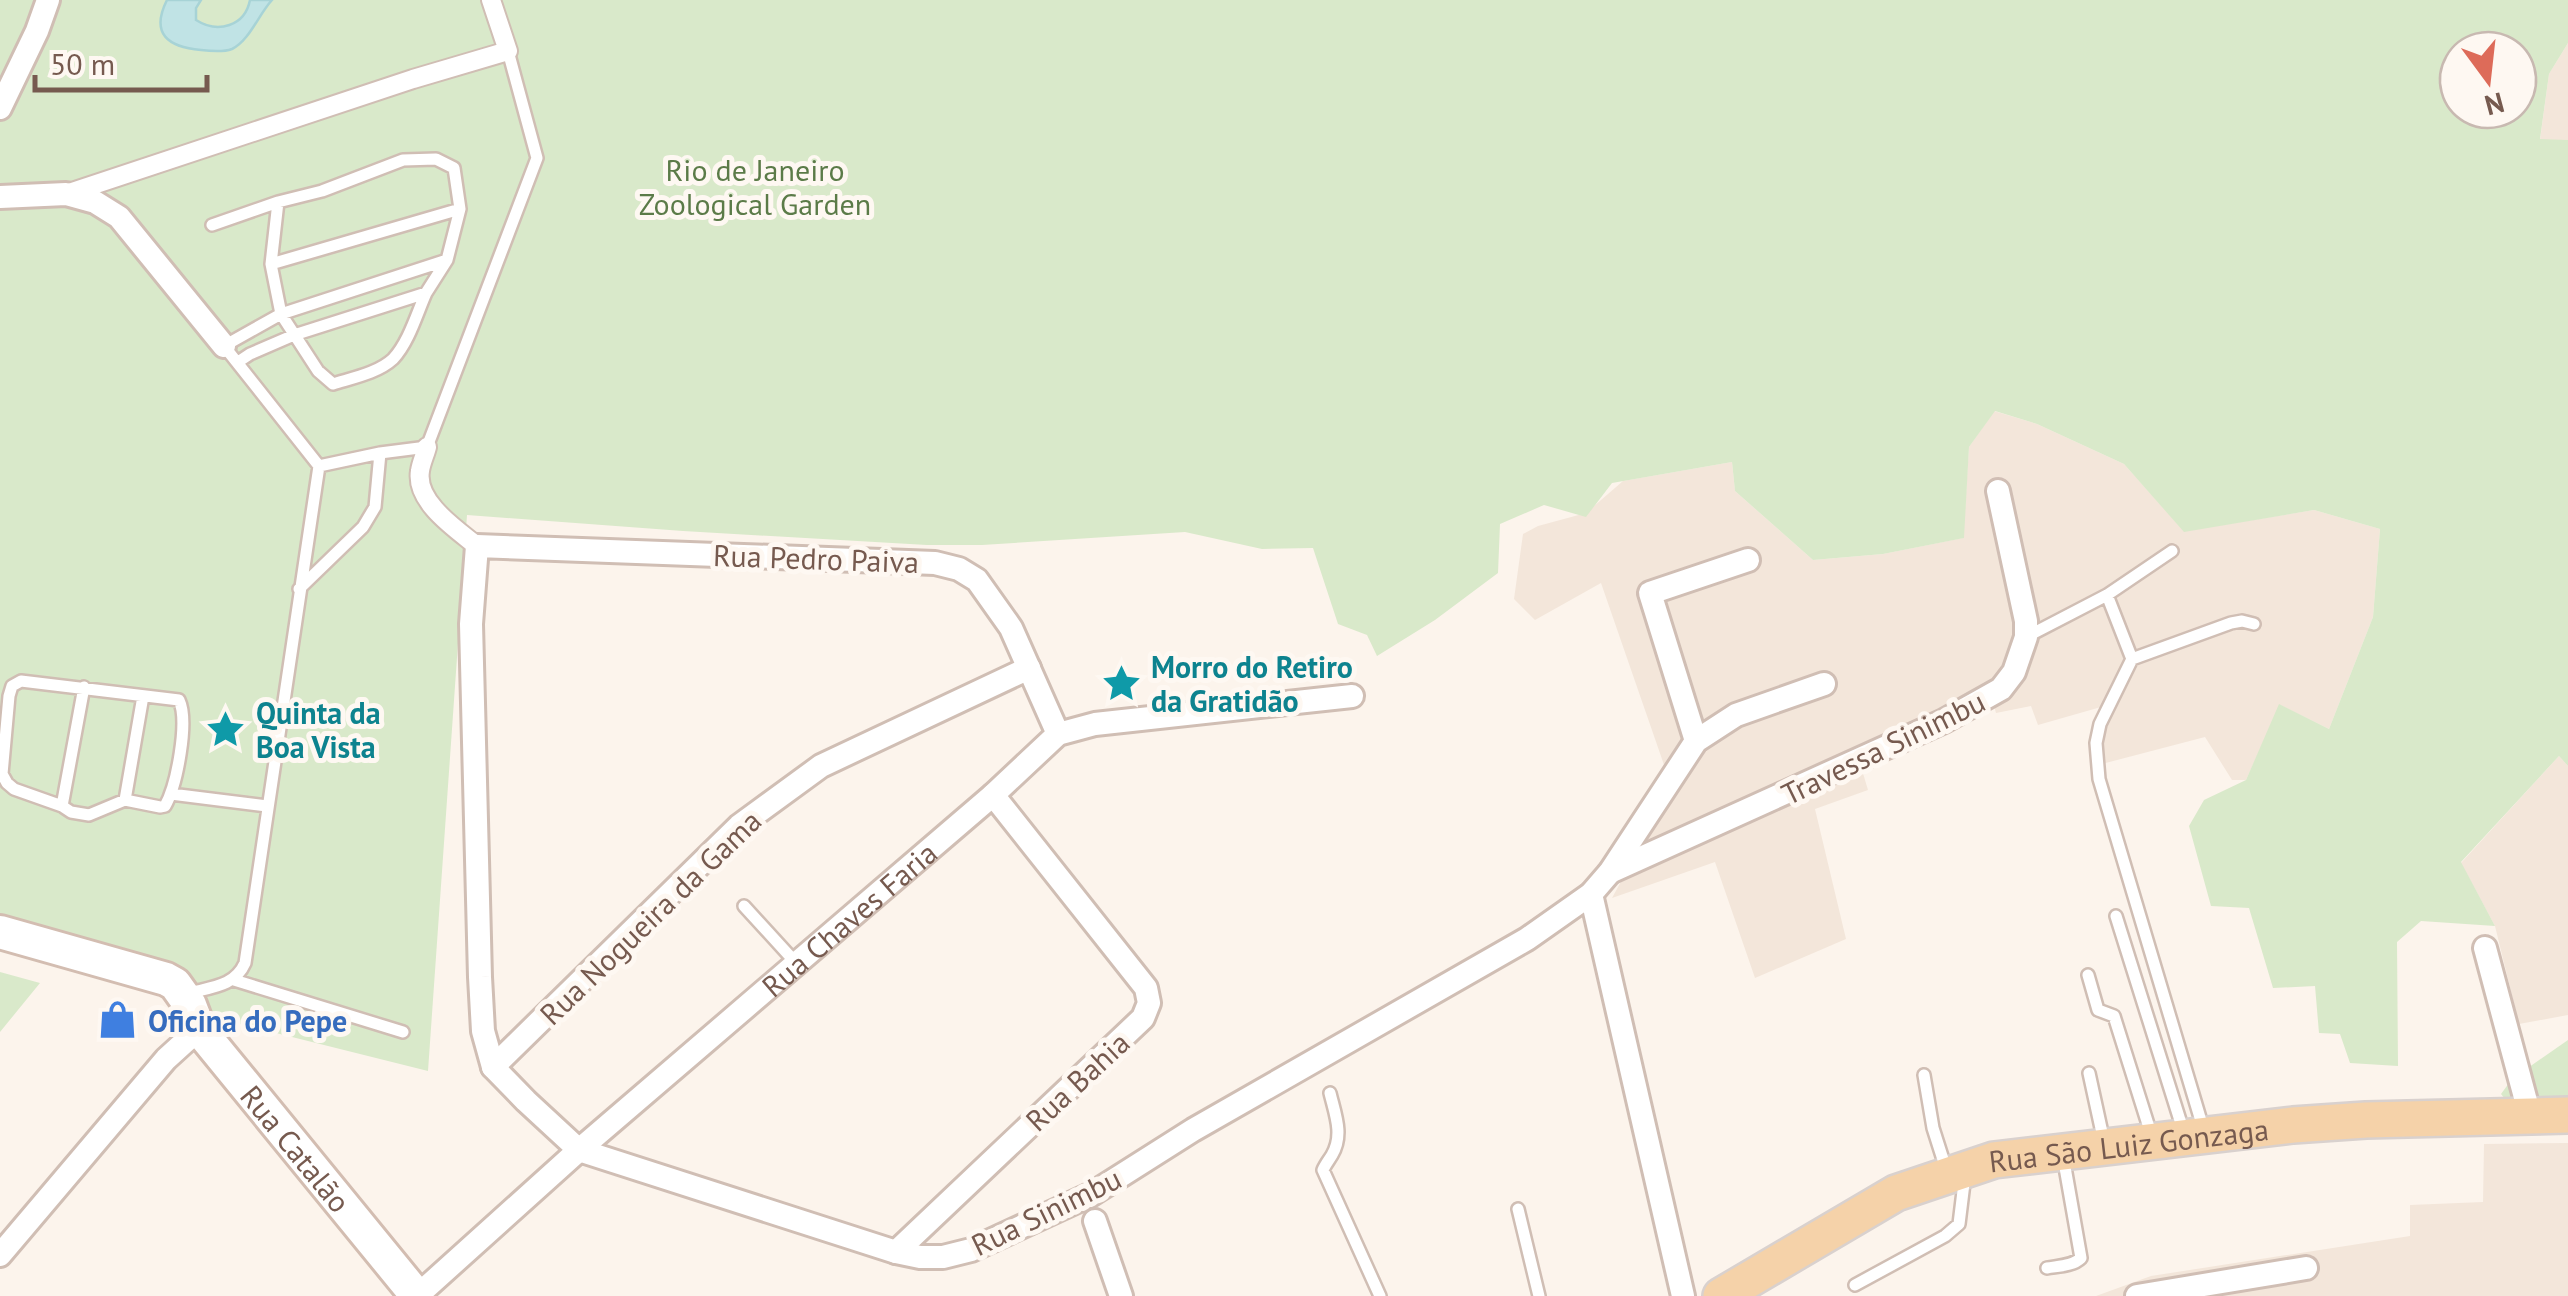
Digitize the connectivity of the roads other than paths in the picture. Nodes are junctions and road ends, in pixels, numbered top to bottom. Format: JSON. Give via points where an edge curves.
{"nodes":[{"id":1,"x":48,"y":0,"type":"edge"},
{"id":2,"x":492,"y":0,"type":"edge"},
{"id":3,"x":508,"y":51,"type":"junction"},
{"id":4,"x":0,"y":108,"type":"edge"},
{"id":5,"x":66,"y":194,"type":"junction"},
{"id":6,"x":0,"y":197,"type":"edge"},
{"id":7,"x":278,"y":202,"type":"junction"},
{"id":8,"x":460,"y":209,"type":"junction"},
{"id":9,"x":212,"y":225,"type":"dead end"},
{"id":10,"x":446,"y":260,"type":"junction"},
{"id":11,"x":271,"y":264,"type":"junction"},
{"id":12,"x":426,"y":293,"type":"junction"},
{"id":13,"x":281,"y":314,"type":"junction"},
{"id":14,"x":294,"y":335,"type":"junction"},
{"id":15,"x":231,"y":354,"type":"junction"},
{"id":16,"x":427,"y":447,"type":"junction"},
{"id":17,"x":380,"y":454,"type":"junction"},
{"id":18,"x":318,"y":466,"type":"junction"},
{"id":19,"x":1998,"y":490,"type":"dead end"},
{"id":20,"x":477,"y":546,"type":"junction"},
{"id":21,"x":2172,"y":551,"type":"dead end"},
{"id":22,"x":1748,"y":560,"type":"dead end"},
{"id":23,"x":299,"y":589,"type":"junction"},
{"id":24,"x":2107,"y":595,"type":"junction"},
{"id":25,"x":2254,"y":624,"type":"dead end"},
{"id":26,"x":2026,"y":637,"type":"junction"},
{"id":27,"x":2132,"y":659,"type":"junction"},
{"id":28,"x":1028,"y":668,"type":"junction"},
{"id":29,"x":1824,"y":684,"type":"dead end"},
{"id":30,"x":84,"y":687,"type":"junction"},
{"id":31,"x":144,"y":696,"type":"junction"},
{"id":32,"x":1352,"y":696,"type":"dead end"},
{"id":33,"x":1058,"y":734,"type":"junction"},
{"id":34,"x":1696,"y":740,"type":"junction"},
{"id":35,"x":171,"y":794,"type":"junction"},
{"id":36,"x":993,"y":794,"type":"junction"},
{"id":37,"x":125,"y":800,"type":"junction"},
{"id":38,"x":62,"y":806,"type":"junction"},
{"id":39,"x":267,"y":806,"type":"junction"},
{"id":40,"x":1610,"y":872,"type":"junction"},
{"id":41,"x":1591,"y":894,"type":"junction"},
{"id":42,"x":744,"y":906,"type":"dead end"},
{"id":43,"x":2116,"y":916,"type":"dead end"},
{"id":44,"x":0,"y":932,"type":"edge"},
{"id":45,"x":2485,"y":948,"type":"dead end"},
{"id":46,"x":796,"y":964,"type":"junction"},
{"id":47,"x":2088,"y":975,"type":"dead end"},
{"id":48,"x":234,"y":980,"type":"junction"},
{"id":49,"x":184,"y":995,"type":"junction"},
{"id":50,"x":199,"y":1029,"type":"junction"},
{"id":51,"x":403,"y":1032,"type":"dead end"},
{"id":52,"x":493,"y":1067,"type":"junction"},
{"id":53,"x":2088,"y":1073,"type":"dead end"},
{"id":54,"x":1924,"y":1075,"type":"dead end"},
{"id":55,"x":1330,"y":1093,"type":"dead end"},
{"id":56,"x":2568,"y":1115,"type":"edge"},
{"id":57,"x":2530,"y":1116,"type":"junction"},
{"id":58,"x":2181,"y":1137,"type":"junction"},
{"id":59,"x":2105,"y":1146,"type":"junction"},
{"id":60,"x":579,"y":1150,"type":"junction"},
{"id":61,"x":2063,"y":1152,"type":"junction"},
{"id":62,"x":1957,"y":1173,"type":"junction"},
{"id":63,"x":1518,"y":1208,"type":"dead end"},
{"id":64,"x":1096,"y":1220,"type":"dead end"},
{"id":65,"x":896,"y":1252,"type":"junction"},
{"id":66,"x":0,"y":1255,"type":"edge"},
{"id":67,"x":2048,"y":1268,"type":"dead end"},
{"id":68,"x":2306,"y":1268,"type":"dead end"},
{"id":69,"x":1855,"y":1285,"type":"dead end"},
{"id":70,"x":418,"y":1296,"type":"edge"},
{"id":71,"x":1121,"y":1296,"type":"edge"},
{"id":72,"x":1380,"y":1296,"type":"edge"},
{"id":73,"x":1539,"y":1296,"type":"edge"},
{"id":74,"x":1683,"y":1296,"type":"edge"},
{"id":75,"x":1721,"y":1296,"type":"edge"},
{"id":76,"x":2137,"y":1296,"type":"edge"}],
"edges":[{"from":1,"to":4,"type":"street"},
{"from":2,"to":3,"type":"street"},
{"from":3,"to":5,"type":"street"},
{"from":3,"to":16,"type":"lane","via":[[537,158]]},
{"from":5,"to":6,"type":"street"},
{"from":5,"to":15,"type":"street","via":[[119,217]]},
{"from":7,"to":8,"type":"lane","via":[[403,160],[436,159],[454,168]]},
{"from":7,"to":9,"type":"lane"},
{"from":7,"to":11,"type":"lane"},
{"from":8,"to":10,"type":"lane"},
{"from":8,"to":11,"type":"lane"},
{"from":10,"to":12,"type":"lane"},
{"from":10,"to":13,"type":"lane"},
{"from":11,"to":13,"type":"lane"},
{"from":12,"to":14,"type":"lane"},
{"from":12,"to":14,"type":"lane","via":[[392,360],[365,374],[333,384]]},
{"from":13,"to":14,"type":"lane"},
{"from":13,"to":15,"type":"lane"},
{"from":14,"to":15,"type":"lane","via":[[250,354]]},
{"from":15,"to":18,"type":"lane"},
{"from":16,"to":17,"type":"lane"},
{"from":16,"to":20,"type":"street","via":[[418,475],[426,495],[440,517]]},
{"from":17,"to":18,"type":"lane"},
{"from":17,"to":23,"type":"lane","via":[[376,507]]},
{"from":18,"to":23,"type":"lane"},
{"from":19,"to":26,"type":"street"},
{"from":20,"to":28,"type":"street","name":"Rua Pedro Paiva","via":[[935,563],[977,580],[1011,628]]},
{"from":20,"to":52,"type":"street","via":[[470,624],[480,977]]},
{"from":21,"to":24,"type":"lane"},
{"from":22,"to":34,"type":"street","via":[[1650,593]]},
{"from":23,"to":39,"type":"lane"},
{"from":24,"to":26,"type":"lane"},
{"from":24,"to":27,"type":"lane"},
{"from":25,"to":27,"type":"lane","via":[[2231,623]]},
{"from":26,"to":40,"type":"street","name":"Travessa Sinimbu","via":[[2001,689]]},
{"from":27,"to":58,"type":"lane","via":[[2096,743]]},
{"from":28,"to":33,"type":"street","name":"Rua Pedro Paiva"},
{"from":28,"to":52,"type":"street","name":"Rua Nogueira da Gama","via":[[821,766],[739,826]]},
{"from":29,"to":34,"type":"street","name":"Rua Sinimbu","via":[[1736,715]]},
{"from":30,"to":31,"type":"lane"},
{"from":30,"to":38,"type":"lane"},
{"from":30,"to":38,"type":"lane","via":[[21,681],[9,696],[2,774],[14,789]]},
{"from":31,"to":35,"type":"lane","via":[[182,705]]},
{"from":31,"to":37,"type":"lane"},
{"from":32,"to":33,"type":"street","name":"Rua Chaves Faria","via":[[1096,724]]},
{"from":33,"to":36,"type":"street","name":"Rua Chaves Faria"},
{"from":34,"to":40,"type":"street","name":"Rua Sinimbu"},
{"from":35,"to":37,"type":"lane","via":[[160,807]]},
{"from":35,"to":39,"type":"lane"},
{"from":36,"to":46,"type":"street","name":"Rua Chaves Faria"},
{"from":36,"to":65,"type":"street","name":"Rua Bahia","via":[[1146,988],[1149,1003],[1143,1018]]},
{"from":37,"to":38,"type":"lane","via":[[89,815]]},
{"from":39,"to":48,"type":"lane","via":[[246,963]]},
{"from":40,"to":41,"type":"street","name":"Rua Sinimbu"},
{"from":41,"to":65,"type":"street","name":"Rua Sinimbu","via":[[1092,1194],[972,1250],[944,1257]]},
{"from":41,"to":74,"type":"street"},
{"from":42,"to":46,"type":"lane"},
{"from":43,"to":58,"type":"lane"},
{"from":44,"to":49,"type":"main road","via":[[166,980]]},
{"from":45,"to":57,"type":"street"},
{"from":46,"to":60,"type":"street","name":"Rua Chaves Faria"},
{"from":47,"to":58,"type":"lane","via":[[2098,1010],[2114,1016]]},
{"from":48,"to":49,"type":"lane"},
{"from":48,"to":51,"type":"lane"},
{"from":49,"to":50,"type":"main road","name":"Rua Catalão"},
{"from":50,"to":66,"type":"street"},
{"from":50,"to":70,"type":"main road","name":"Rua Catalão"},
{"from":52,"to":60,"type":"street","name":"Rua Sinimbu"},
{"from":53,"to":59,"type":"lane"},
{"from":54,"to":62,"type":"lane","via":[[1933,1128]]},
{"from":55,"to":72,"type":"lane","via":[[1340,1134],[1323,1170]]},
{"from":56,"to":57,"type":"main road","name":"Rua São Luiz Gonzaga"},
{"from":57,"to":58,"type":"main road","name":"Rua São Luiz Gonzaga","via":[[2366,1120]]},
{"from":58,"to":59,"type":"main road","name":"Rua São Luiz Gonzaga"},
{"from":59,"to":61,"type":"main road","name":"Rua São Luiz Gonzaga"},
{"from":60,"to":65,"type":"street","name":"Rua Sinimbu"},
{"from":60,"to":70,"type":"street","name":"Rua Chaves Faria"},
{"from":61,"to":62,"type":"main road","name":"Rua São Luiz Gonzaga","via":[[1994,1160]]},
{"from":61,"to":67,"type":"lane","via":[[2081,1258]]},
{"from":62,"to":69,"type":"lane","via":[[1959,1224]]},
{"from":62,"to":75,"type":"main road","name":"Rua São Luiz Gonzaga","via":[[1896,1193]]},
{"from":63,"to":73,"type":"lane"},
{"from":64,"to":71,"type":"street"},
{"from":68,"to":76,"type":"street"}]}
